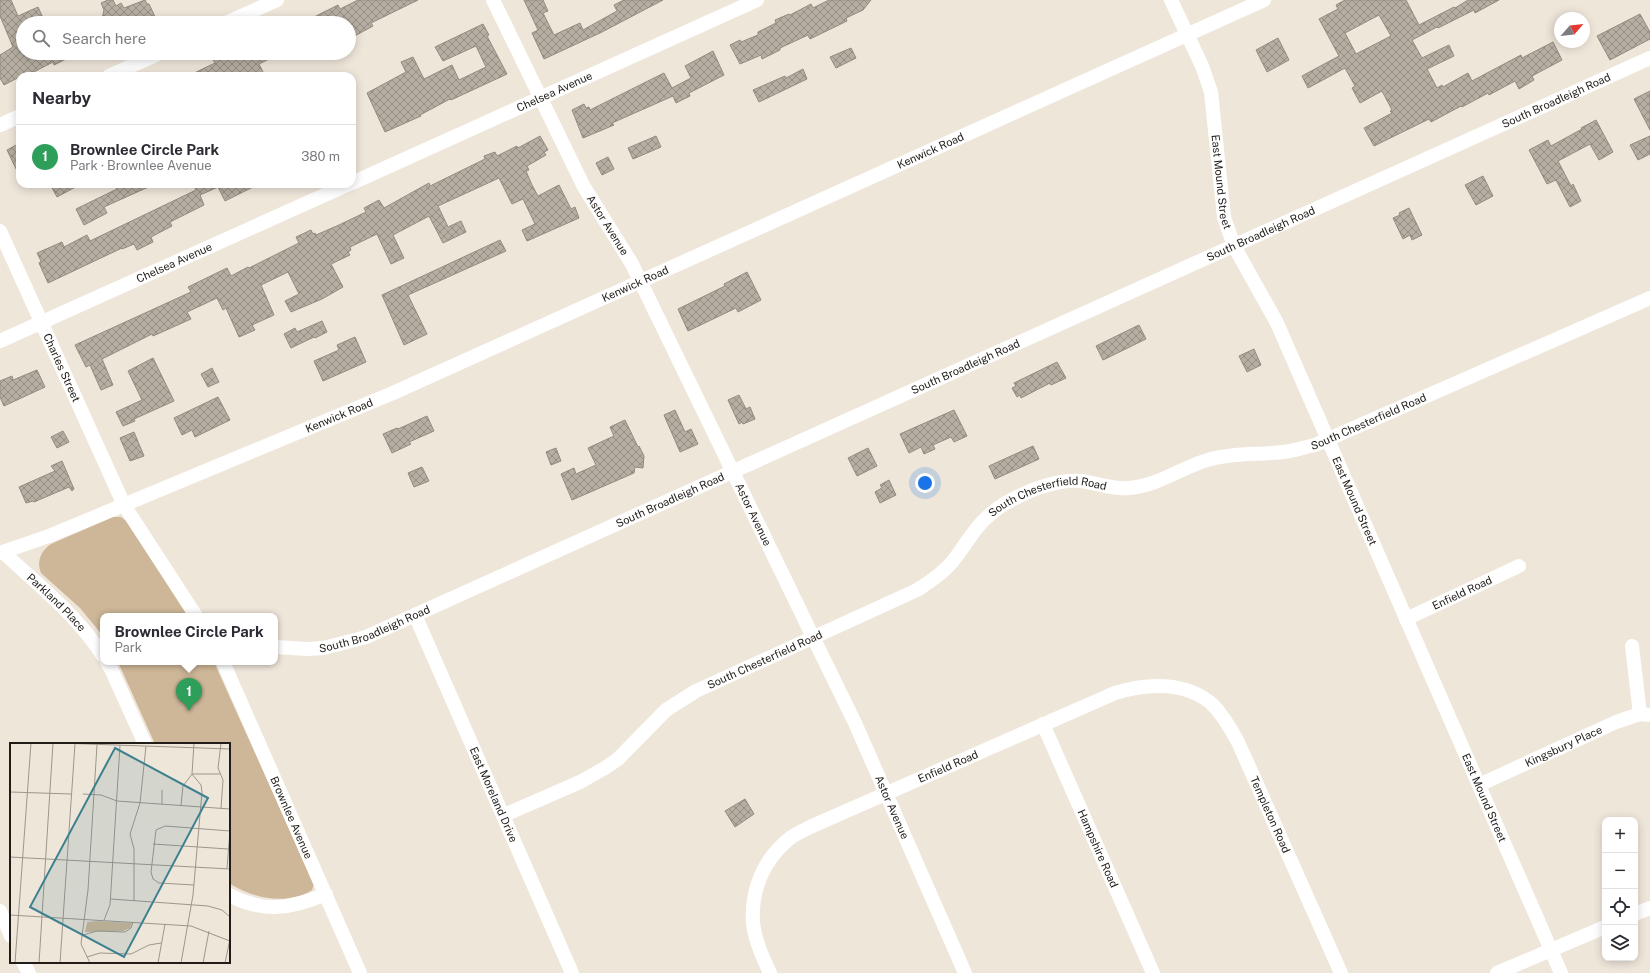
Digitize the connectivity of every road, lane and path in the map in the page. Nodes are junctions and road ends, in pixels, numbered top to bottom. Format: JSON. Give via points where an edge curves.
{"nodes":[{"id":1,"x":277,"y":0,"type":"edge"},
{"id":2,"x":493,"y":0,"type":"edge"},
{"id":3,"x":757,"y":0,"type":"edge"},
{"id":4,"x":1171,"y":0,"type":"edge"},
{"id":5,"x":1264,"y":0,"type":"edge"},
{"id":6,"x":242,"y":16,"type":"edge"},
{"id":7,"x":1188,"y":34,"type":"junction"},
{"id":8,"x":1650,"y":58,"type":"edge"},
{"id":9,"x":144,"y":60,"type":"edge"},
{"id":10,"x":118,"y":72,"type":"edge"},
{"id":11,"x":541,"y":97,"type":"junction"},
{"id":12,"x":16,"y":118,"type":"edge"},
{"id":13,"x":0,"y":125,"type":"edge"},
{"id":14,"x":356,"y":181,"type":"edge"},
{"id":15,"x":340,"y":188,"type":"edge"},
{"id":16,"x":0,"y":231,"type":"edge"},
{"id":17,"x":1234,"y":246,"type":"junction"},
{"id":18,"x":641,"y":281,"type":"junction"},
{"id":19,"x":1650,"y":298,"type":"edge"},
{"id":20,"x":41,"y":323,"type":"junction"},
{"id":21,"x":0,"y":341,"type":"edge"},
{"id":22,"x":1327,"y":440,"type":"junction"},
{"id":23,"x":733,"y":472,"type":"junction"},
{"id":24,"x":124,"y":505,"type":"junction"},
{"id":25,"x":2,"y":553,"type":"edge"},
{"id":26,"x":1519,"y":566,"type":"dead end"},
{"id":27,"x":194,"y":613,"type":"edge"},
{"id":28,"x":415,"y":615,"type":"junction"},
{"id":29,"x":1406,"y":619,"type":"junction"},
{"id":30,"x":813,"y":637,"type":"junction"},
{"id":31,"x":1632,"y":646,"type":"dead end"},
{"id":32,"x":278,"y":647,"type":"edge"},
{"id":33,"x":100,"y":652,"type":"edge"},
{"id":34,"x":109,"y":665,"type":"edge"},
{"id":35,"x":224,"y":665,"type":"edge"},
{"id":36,"x":1169,"y":686,"type":"joint"},
{"id":37,"x":1645,"y":715,"type":"edge"},
{"id":38,"x":1043,"y":724,"type":"junction"},
{"id":39,"x":145,"y":743,"type":"edge"},
{"id":40,"x":1479,"y":785,"type":"junction"},
{"id":41,"x":886,"y":794,"type":"junction"},
{"id":42,"x":504,"y":815,"type":"junction"},
{"id":43,"x":326,"y":894,"type":"junction"},
{"id":44,"x":230,"y":896,"type":"edge"},
{"id":45,"x":1650,"y":908,"type":"edge"},
{"id":46,"x":0,"y":911,"type":"edge"},
{"id":47,"x":1638,"y":913,"type":"edge"},
{"id":48,"x":1602,"y":928,"type":"edge"},
{"id":49,"x":10,"y":934,"type":"edge"},
{"id":50,"x":1551,"y":950,"type":"junction"},
{"id":51,"x":24,"y":963,"type":"edge"},
{"id":52,"x":29,"y":973,"type":"edge"},
{"id":53,"x":360,"y":973,"type":"edge"},
{"id":54,"x":572,"y":973,"type":"edge"},
{"id":55,"x":770,"y":973,"type":"edge"},
{"id":56,"x":965,"y":973,"type":"edge"},
{"id":57,"x":1153,"y":973,"type":"edge"},
{"id":58,"x":1341,"y":973,"type":"edge"},
{"id":59,"x":1497,"y":973,"type":"edge"},
{"id":60,"x":1561,"y":973,"type":"edge"}],
"edges":[{"from":1,"to":6,"type":"street"},
{"from":2,"to":11,"type":"street","name":"Astor Avenue"},
{"from":3,"to":11,"type":"street","name":"Chelsea Avenue"},
{"from":4,"to":7,"type":"street","name":"East Mound Street"},
{"from":5,"to":7,"type":"street","name":"Kenwick Road"},
{"from":7,"to":17,"type":"street","name":"East Mound Street","via":[[1211,92],[1224,217]]},
{"from":7,"to":18,"type":"street","name":"Kenwick Road"},
{"from":8,"to":17,"type":"street","name":"South Broadleigh Road"},
{"from":9,"to":10,"type":"street"},
{"from":11,"to":14,"type":"street","name":"Chelsea Avenue"},
{"from":11,"to":18,"type":"street","name":"Astor Avenue","via":[[584,187]]},
{"from":12,"to":13,"type":"street"},
{"from":15,"to":20,"type":"street","name":"Chelsea Avenue"},
{"from":16,"to":20,"type":"street","name":"Charles Street"},
{"from":17,"to":22,"type":"street","name":"East Mound Street","via":[[1277,323]]},
{"from":17,"to":23,"type":"street","name":"South Broadleigh Road"},
{"from":18,"to":23,"type":"street","name":"Astor Avenue"},
{"from":18,"to":24,"type":"street","name":"Kenwick Road","via":[[393,393]]},
{"from":19,"to":22,"type":"street","name":"South Chesterfield Road"},
{"from":20,"to":21,"type":"street","name":"Chelsea Avenue"},
{"from":20,"to":24,"type":"street","name":"Charles Street"},
{"from":22,"to":29,"type":"street","name":"East Mound Street"},
{"from":22,"to":30,"type":"street","name":"South Chesterfield Road","via":[[1284,452],[1228,455],[1209,459],[1143,486],[1128,489],[1082,482],[1045,485],[1005,504],[988,516],[977,526],[948,566],[927,584]]},
{"from":23,"to":28,"type":"street","name":"South Broadleigh Road"},
{"from":23,"to":30,"type":"street","name":"Astor Avenue"},
{"from":24,"to":25,"type":"street","name":"Kenwick Road"},
{"from":24,"to":27,"type":"street"},
{"from":25,"to":33,"type":"street","name":"Parkland Place","via":[[63,606],[81,625]]},
{"from":26,"to":29,"type":"street","name":"Enfield Road"},
{"from":28,"to":32,"type":"street","name":"South Broadleigh Road","via":[[346,643],[324,648]]},
{"from":28,"to":42,"type":"street","name":"East Moreland Drive"},
{"from":29,"to":40,"type":"street","name":"East Mound Street"},
{"from":30,"to":41,"type":"street","name":"Astor Avenue"},
{"from":30,"to":42,"type":"street","name":"South Chesterfield Road","via":[[676,702],[618,759],[605,768],[580,782]]},
{"from":31,"to":37,"type":"street"},
{"from":34,"to":39,"type":"street"},
{"from":35,"to":43,"type":"street","name":"Brownlee Avenue"},
{"from":36,"to":38,"type":"street","name":"Enfield Road","via":[[1142,686],[1116,693]]},
{"from":36,"to":58,"type":"street","name":"Templeton Road","via":[[1202,697],[1220,713],[1231,729]]},
{"from":37,"to":40,"type":"street","name":"Kingsbury Place","via":[[1616,722]]},
{"from":38,"to":41,"type":"street","name":"Enfield Road"},
{"from":38,"to":57,"type":"street","name":"Hampshire Road"},
{"from":40,"to":50,"type":"street","name":"East Mound Street"},
{"from":41,"to":55,"type":"street","name":"Enfield Road","via":[[810,827],[789,839],[767,862],[755,890],[753,924]]},
{"from":41,"to":56,"type":"street","name":"Astor Avenue"},
{"from":42,"to":54,"type":"street","name":"East Moreland Drive"},
{"from":43,"to":44,"type":"street","via":[[291,906],[266,908]]},
{"from":43,"to":53,"type":"street","name":"Brownlee Avenue"},
{"from":45,"to":47,"type":"street"},
{"from":46,"to":49,"type":"street"},
{"from":48,"to":50,"type":"street"},
{"from":50,"to":59,"type":"street"},
{"from":50,"to":60,"type":"street","name":"East Mound Street"},
{"from":51,"to":52,"type":"street"}]}
